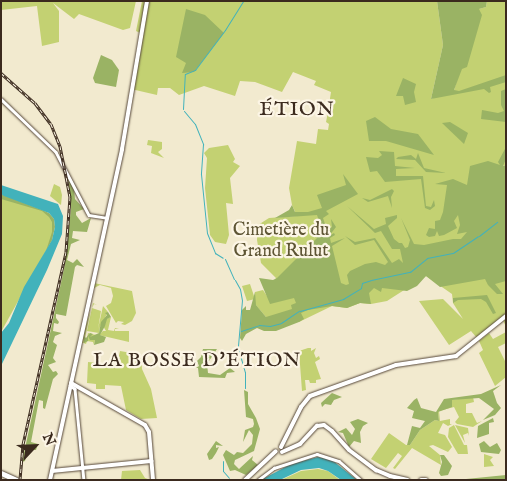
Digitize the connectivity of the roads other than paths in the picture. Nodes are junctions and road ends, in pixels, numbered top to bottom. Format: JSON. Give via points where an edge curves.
{"nodes":[{"id":1,"x":147,"y":1,"type":"edge"},
{"id":2,"x":1,"y":99,"type":"edge"},
{"id":3,"x":107,"y":218,"type":"junction"},
{"id":4,"x":506,"y":316,"type":"edge"},
{"id":5,"x":70,"y":384,"type":"junction"},
{"id":6,"x":75,"y":389,"type":"junction"},
{"id":7,"x":81,"y":389,"type":"junction"},
{"id":8,"x":280,"y":449,"type":"junction"},
{"id":9,"x":152,"y":461,"type":"junction"},
{"id":10,"x":83,"y":468,"type":"junction"},
{"id":11,"x":52,"y":471,"type":"junction"},
{"id":12,"x":1,"y":474,"type":"edge"},
{"id":13,"x":12,"y":480,"type":"edge"},
{"id":14,"x":17,"y":480,"type":"edge"},
{"id":15,"x":50,"y":480,"type":"edge"},
{"id":16,"x":84,"y":480,"type":"edge"},
{"id":17,"x":154,"y":480,"type":"edge"},
{"id":18,"x":247,"y":480,"type":"edge"},
{"id":19,"x":258,"y":480,"type":"edge"},
{"id":20,"x":361,"y":480,"type":"edge"},
{"id":21,"x":408,"y":480,"type":"edge"},
{"id":22,"x":422,"y":480,"type":"edge"},
{"id":23,"x":426,"y":480,"type":"edge"}],
"edges":[{"from":1,"to":3,"type":"main road"},
{"from":2,"to":3,"type":"street","via":[[56,152],[89,215]]},
{"from":3,"to":5,"type":"main road"},
{"from":4,"to":8,"type":"main road","via":[[456,356],[396,365],[310,396]]},
{"from":5,"to":6,"type":"street"},
{"from":5,"to":7,"type":"main road"},
{"from":5,"to":11,"type":"main road"},
{"from":6,"to":7,"type":"street"},
{"from":6,"to":10,"type":"street"},
{"from":7,"to":9,"type":"main road","via":[[145,424]]},
{"from":8,"to":18,"type":"main road"},
{"from":8,"to":21,"type":"main road","via":[[289,449],[302,442],[316,427],[324,425],[349,450],[376,470]]},
{"from":9,"to":10,"type":"main road"},
{"from":9,"to":17,"type":"main road"},
{"from":10,"to":11,"type":"main road"},
{"from":10,"to":16,"type":"street"},
{"from":11,"to":15,"type":"main road"},
{"from":12,"to":13,"type":"highway"},
{"from":12,"to":14,"type":"highway"},
{"from":19,"to":20,"type":"street","via":[[274,468],[318,454],[339,461]]},
{"from":22,"to":23,"type":"main road"}]}
